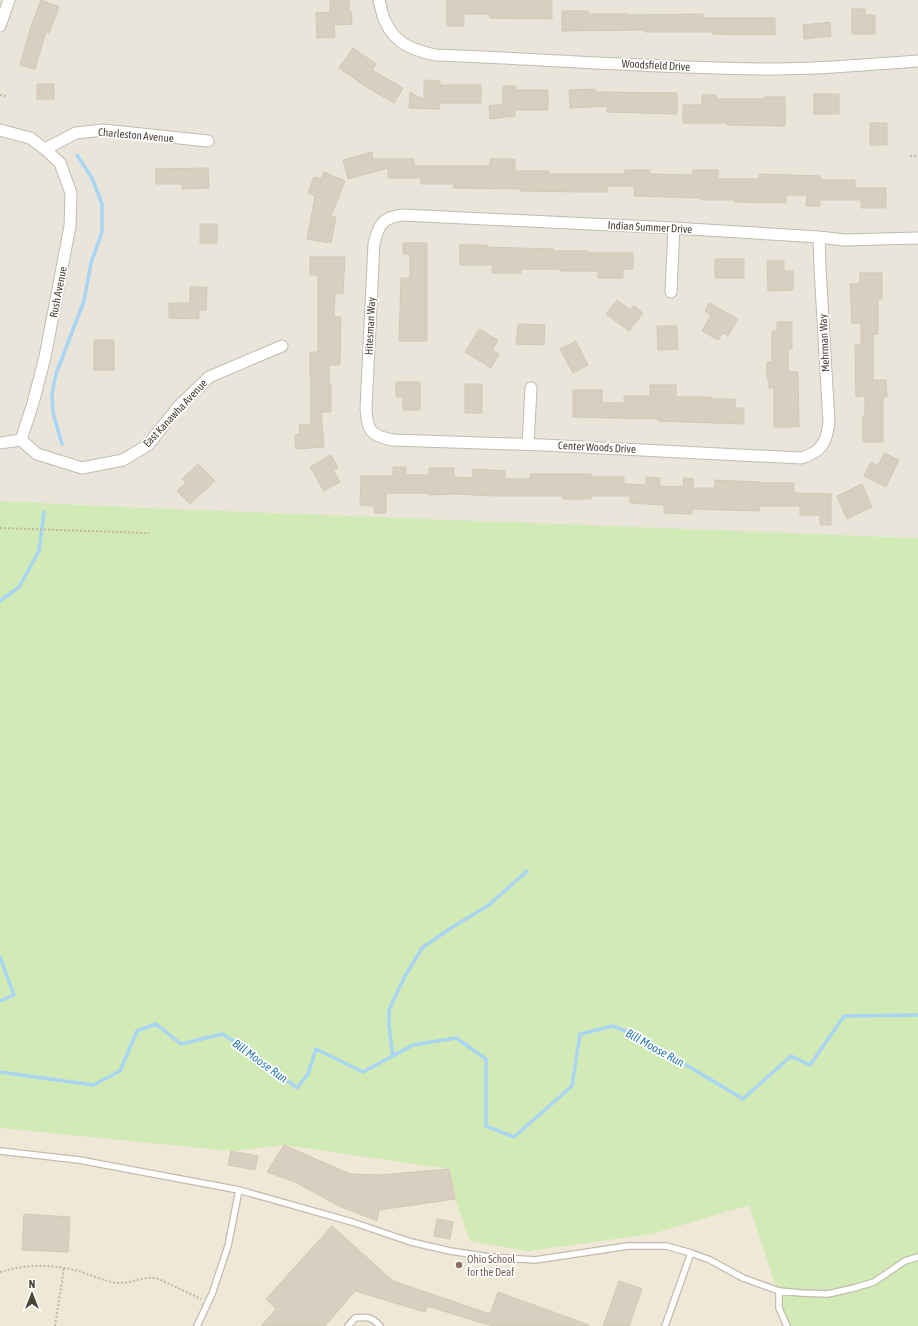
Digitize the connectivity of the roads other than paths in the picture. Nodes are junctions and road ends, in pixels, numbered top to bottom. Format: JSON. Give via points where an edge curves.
{"nodes":[{"id":1,"x":9,"y":0,"type":"edge"},
{"id":2,"x":379,"y":0,"type":"edge"},
{"id":3,"x":0,"y":26,"type":"edge"},
{"id":4,"x":918,"y":61,"type":"edge"},
{"id":5,"x":0,"y":130,"type":"edge"},
{"id":6,"x":208,"y":141,"type":"dead end"},
{"id":7,"x":45,"y":149,"type":"junction"},
{"id":8,"x":384,"y":221,"type":"joint"},
{"id":9,"x":674,"y":228,"type":"junction"},
{"id":10,"x":820,"y":237,"type":"junction"},
{"id":11,"x":918,"y":238,"type":"edge"},
{"id":12,"x":671,"y":292,"type":"dead end"},
{"id":13,"x":282,"y":346,"type":"dead end"},
{"id":14,"x":531,"y":388,"type":"dead end"},
{"id":15,"x":372,"y":433,"type":"joint"},
{"id":16,"x":22,"y":440,"type":"junction"},
{"id":17,"x":0,"y":442,"type":"edge"},
{"id":18,"x":528,"y":444,"type":"junction"},
{"id":19,"x":821,"y":448,"type":"joint"},
{"id":20,"x":0,"y":1151,"type":"edge"},
{"id":21,"x":239,"y":1190,"type":"junction"},
{"id":22,"x":692,"y":1253,"type":"junction"},
{"id":23,"x":918,"y":1257,"type":"edge"},
{"id":24,"x":779,"y":1291,"type":"junction"},
{"id":25,"x":197,"y":1326,"type":"edge"},
{"id":26,"x":348,"y":1326,"type":"edge"},
{"id":27,"x":380,"y":1326,"type":"edge"},
{"id":28,"x":665,"y":1326,"type":"edge"},
{"id":29,"x":787,"y":1326,"type":"edge"}],
"edges":[{"from":1,"to":3,"type":"street"},
{"from":2,"to":4,"type":"street","name":"Woodsfield Drive","via":[[385,22],[397,40],[415,50],[435,55],[781,69]]},
{"from":5,"to":7,"type":"street","via":[[30,138]]},
{"from":6,"to":7,"type":"street","name":"Charleston Avenue","via":[[103,130],[76,133]]},
{"from":7,"to":16,"type":"street","name":"Rush Avenue","via":[[60,163],[71,193],[70,226],[45,357]]},
{"from":8,"to":9,"type":"street","name":"Indian Summer Drive","via":[[393,216],[403,215]]},
{"from":8,"to":15,"type":"street","name":"Hitesman Way","via":[[377,232],[374,244],[366,408],[366,421]]},
{"from":9,"to":10,"type":"street","name":"Indian Summer Drive"},
{"from":9,"to":12,"type":"street"},
{"from":10,"to":11,"type":"street","name":"Indian Summer Drive","via":[[844,240]]},
{"from":10,"to":19,"type":"street","name":"Mehrman Way","via":[[829,423],[827,436]]},
{"from":13,"to":16,"type":"street","name":"East Kanawha Avenue","via":[[209,377],[178,407],[148,445],[123,460],[82,468],[37,454]]},
{"from":14,"to":18,"type":"street"},
{"from":15,"to":18,"type":"street","name":"Center Woods Drive","via":[[393,440]]},
{"from":16,"to":17,"type":"street"},
{"from":18,"to":19,"type":"street","name":"Center Woods Drive","via":[[801,458],[812,455]]},
{"from":20,"to":21,"type":"lane","via":[[80,1160]]},
{"from":21,"to":22,"type":"lane","via":[[352,1222],[411,1242],[489,1257],[535,1260],[628,1246],[666,1246]]},
{"from":21,"to":25,"type":"lane","via":[[228,1246],[212,1294]]},
{"from":22,"to":24,"type":"lane","via":[[743,1278]]},
{"from":22,"to":28,"type":"lane"},
{"from":23,"to":24,"type":"lane","via":[[905,1261],[874,1282],[854,1288],[828,1294]]},
{"from":24,"to":29,"type":"lane","via":[[779,1308]]},
{"from":26,"to":27,"type":"lane","via":[[355,1318],[368,1317]]}]}
